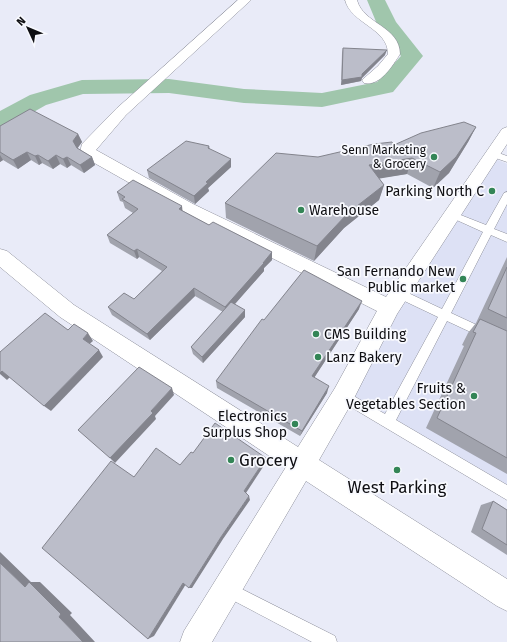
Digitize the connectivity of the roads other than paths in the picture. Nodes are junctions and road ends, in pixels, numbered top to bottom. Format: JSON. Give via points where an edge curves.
{"nodes":[{"id":1,"x":245,"y":0,"type":"edge"},
{"id":2,"x":351,"y":0,"type":"edge"},
{"id":3,"x":369,"y":80,"type":"dead end"},
{"id":4,"x":507,"y":132,"type":"edge"},
{"id":5,"x":500,"y":157,"type":"edge"},
{"id":6,"x":507,"y":195,"type":"edge"},
{"id":7,"x":452,"y":215,"type":"junction"},
{"id":8,"x":487,"y":230,"type":"junction"},
{"id":9,"x":507,"y":238,"type":"edge"},
{"id":10,"x":0,"y":256,"type":"edge"},
{"id":11,"x":395,"y":301,"type":"junction"},
{"id":12,"x":444,"y":315,"type":"junction"},
{"id":13,"x":507,"y":344,"type":"edge"},
{"id":14,"x":343,"y":396,"type":"junction"},
{"id":15,"x":388,"y":422,"type":"junction"},
{"id":16,"x":302,"y":464,"type":"junction"},
{"id":17,"x":507,"y":492,"type":"edge"},
{"id":18,"x":226,"y":588,"type":"junction"},
{"id":19,"x":507,"y":596,"type":"edge"},
{"id":20,"x":195,"y":642,"type":"edge"},
{"id":21,"x":329,"y":642,"type":"edge"}],
"edges":[{"from":1,"to":11,"type":"street","via":[[121,112],[88,147],[88,152],[187,208]]},
{"from":2,"to":3,"type":"street","via":[[355,11],[376,26],[393,44],[394,54],[383,69]]},
{"from":4,"to":5,"type":"street"},
{"from":5,"to":7,"type":"street"},
{"from":6,"to":8,"type":"lane"},
{"from":7,"to":8,"type":"lane"},
{"from":7,"to":11,"type":"street"},
{"from":8,"to":9,"type":"lane"},
{"from":8,"to":12,"type":"lane"},
{"from":10,"to":16,"type":"street","via":[[66,311]]},
{"from":11,"to":12,"type":"lane"},
{"from":11,"to":14,"type":"street"},
{"from":12,"to":13,"type":"lane"},
{"from":12,"to":15,"type":"lane"},
{"from":14,"to":15,"type":"lane"},
{"from":14,"to":16,"type":"street"},
{"from":15,"to":17,"type":"lane"},
{"from":16,"to":18,"type":"street"},
{"from":16,"to":19,"type":"street"},
{"from":18,"to":20,"type":"street"},
{"from":18,"to":21,"type":"lane"}]}
